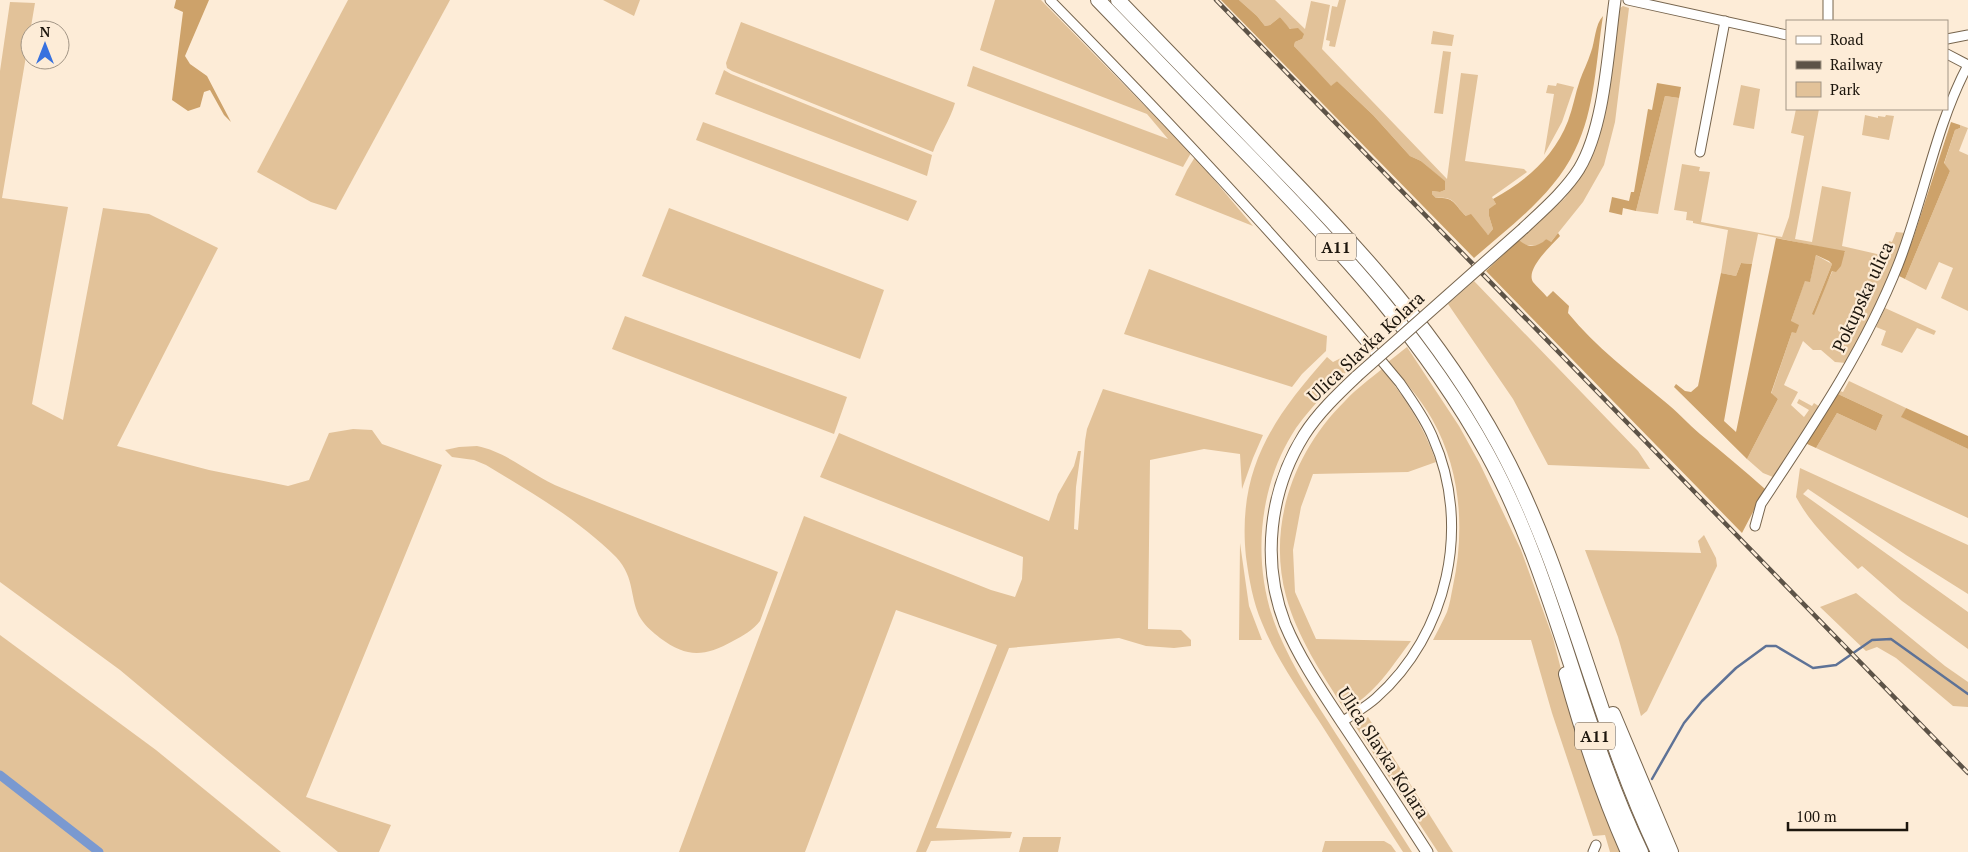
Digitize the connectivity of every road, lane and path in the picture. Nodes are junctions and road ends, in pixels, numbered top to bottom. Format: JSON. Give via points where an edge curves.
{"nodes":[{"id":1,"x":1050,"y":0,"type":"edge"},
{"id":2,"x":1098,"y":0,"type":"edge"},
{"id":3,"x":1118,"y":0,"type":"edge"},
{"id":4,"x":1615,"y":0,"type":"edge"},
{"id":5,"x":1628,"y":0,"type":"edge"},
{"id":6,"x":1828,"y":0,"type":"edge"},
{"id":7,"x":1828,"y":20,"type":"edge"},
{"id":8,"x":1725,"y":21,"type":"junction"},
{"id":9,"x":1786,"y":35,"type":"edge"},
{"id":10,"x":1968,"y":35,"type":"edge"},
{"id":11,"x":1948,"y":39,"type":"edge"},
{"id":12,"x":1948,"y":55,"type":"edge"},
{"id":13,"x":1968,"y":65,"type":"edge"},
{"id":14,"x":1700,"y":152,"type":"dead end"},
{"id":15,"x":1755,"y":526,"type":"dead end"},
{"id":16,"x":1556,"y":617,"type":"junction"},
{"id":17,"x":1587,"y":663,"type":"junction"},
{"id":18,"x":1342,"y":722,"type":"junction"},
{"id":19,"x":1427,"y":852,"type":"edge"},
{"id":20,"x":1628,"y":852,"type":"edge"},
{"id":21,"x":1641,"y":852,"type":"edge"},
{"id":22,"x":1658,"y":852,"type":"edge"},
{"id":23,"x":1671,"y":852,"type":"edge"}],
"edges":[{"from":1,"to":18,"type":"street","via":[[1265,228],[1400,383],[1434,438],[1448,484],[1451,520],[1450,555],[1441,599],[1424,638],[1403,669],[1376,698]]},
{"from":2,"to":16,"type":"highway","number":"A11","via":[[1346,258],[1413,338],[1488,454],[1535,557]]},
{"from":3,"to":17,"type":"highway","number":"A11","via":[[1357,247],[1424,328],[1499,445],[1524,496],[1551,557]]},
{"from":4,"to":18,"type":"main road","name":"Ulica Slavka Kolara","bridge":true,"via":[[1601,98],[1592,141],[1582,163],[1524,228],[1357,376],[1318,415],[1296,450],[1282,481],[1271,537],[1274,584],[1285,623],[1304,663]]},
{"from":5,"to":8,"type":"street"},
{"from":6,"to":7,"type":"street"},
{"from":8,"to":9,"type":"street"},
{"from":8,"to":14,"type":"street"},
{"from":10,"to":11,"type":"street"},
{"from":12,"to":13,"type":"street"},
{"from":13,"to":15,"type":"street","name":"Pokupska ulica","via":[[1947,114],[1902,255],[1878,312],[1847,371],[1761,504]]},
{"from":16,"to":20,"type":"highway","via":[[1558,641],[1583,737]]},
{"from":16,"to":21,"type":"highway","number":"A11","via":[[1595,736]]},
{"from":17,"to":22,"type":"highway","number":"A11","via":[[1633,795]]},
{"from":17,"to":23,"type":"highway","via":[[1597,672]]},
{"from":18,"to":19,"type":"main road","name":"Ulica Slavka Kolara"}]}
